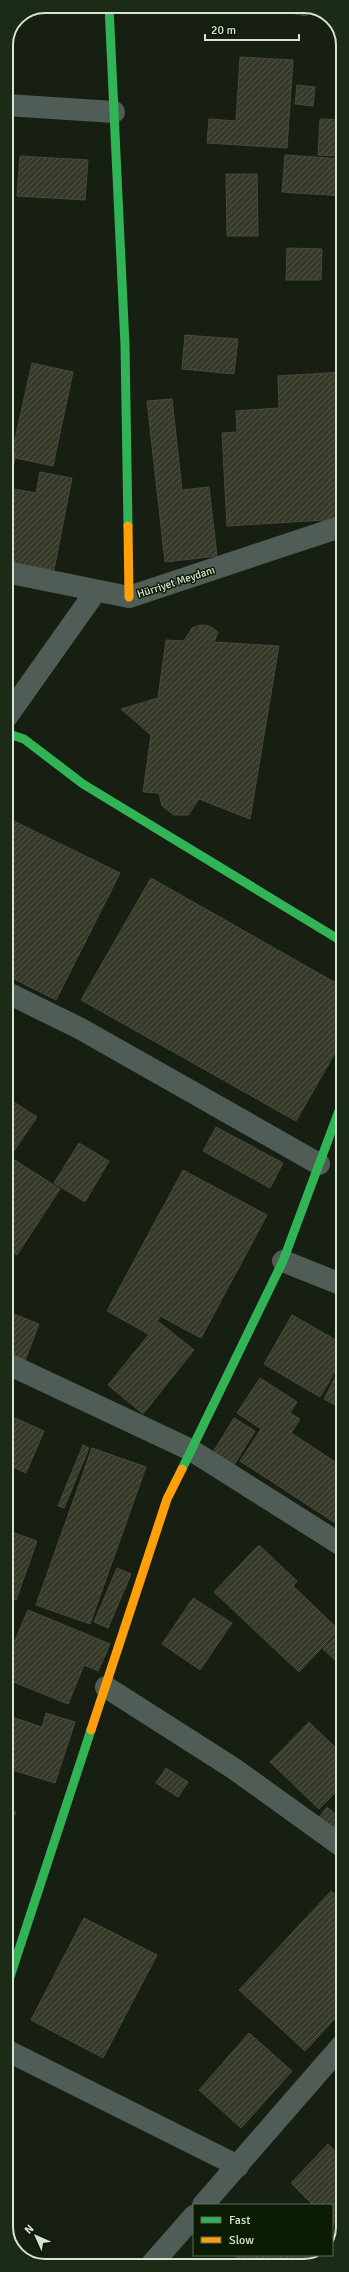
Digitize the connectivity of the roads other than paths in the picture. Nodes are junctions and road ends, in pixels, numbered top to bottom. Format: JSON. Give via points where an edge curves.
{"nodes":[{"id":1,"x":109,"y":13,"type":"edge"},
{"id":2,"x":13,"y":105,"type":"edge"},
{"id":3,"x":114,"y":112,"type":"junction"},
{"id":4,"x":336,"y":528,"type":"edge"},
{"id":5,"x":13,"y":573,"type":"edge"},
{"id":6,"x":96,"y":591,"type":"junction"},
{"id":7,"x":129,"y":597,"type":"junction"},
{"id":8,"x":13,"y":708,"type":"edge"},
{"id":9,"x":13,"y":735,"type":"edge"},
{"id":10,"x":336,"y":937,"type":"edge"},
{"id":11,"x":13,"y":995,"type":"edge"},
{"id":12,"x":336,"y":1119,"type":"edge"},
{"id":13,"x":319,"y":1164,"type":"junction"},
{"id":14,"x":283,"y":1261,"type":"junction"},
{"id":15,"x":336,"y":1282,"type":"edge"},
{"id":16,"x":13,"y":1366,"type":"edge"},
{"id":17,"x":191,"y":1450,"type":"junction"},
{"id":18,"x":336,"y":1542,"type":"edge"},
{"id":19,"x":106,"y":1687,"type":"junction"},
{"id":20,"x":336,"y":1842,"type":"edge"},
{"id":21,"x":13,"y":1968,"type":"edge"},
{"id":22,"x":336,"y":2052,"type":"edge"},
{"id":23,"x":13,"y":2054,"type":"edge"},
{"id":24,"x":238,"y":2166,"type":"junction"},
{"id":25,"x":204,"y":2204,"type":"edge"},
{"id":26,"x":193,"y":2217,"type":"edge"},
{"id":27,"x":156,"y":2259,"type":"edge"}],
"edges":[{"from":1,"to":3,"type":"street"},
{"from":2,"to":3,"type":"street"},
{"from":3,"to":7,"type":"street","via":[[126,345]]},
{"from":4,"to":7,"type":"street","name":"Hürriyet Meydanı"},
{"from":5,"to":6,"type":"street","name":"Hürriyet Meydanı"},
{"from":6,"to":7,"type":"street","name":"Hürriyet Meydanı"},
{"from":6,"to":8,"type":"street"},
{"from":9,"to":10,"type":"street","via":[[24,739],[83,784]]},
{"from":11,"to":13,"type":"street","via":[[81,1029]]},
{"from":12,"to":13,"type":"street"},
{"from":13,"to":14,"type":"street"},
{"from":14,"to":15,"type":"street"},
{"from":14,"to":17,"type":"street"},
{"from":16,"to":17,"type":"street"},
{"from":17,"to":18,"type":"street"},
{"from":17,"to":19,"type":"street","via":[[167,1499]]},
{"from":19,"to":20,"type":"street","via":[[233,1768]]},
{"from":19,"to":21,"type":"street"},
{"from":22,"to":24,"type":"street"},
{"from":23,"to":24,"type":"street"},
{"from":24,"to":25,"type":"street"},
{"from":26,"to":27,"type":"street"}]}
